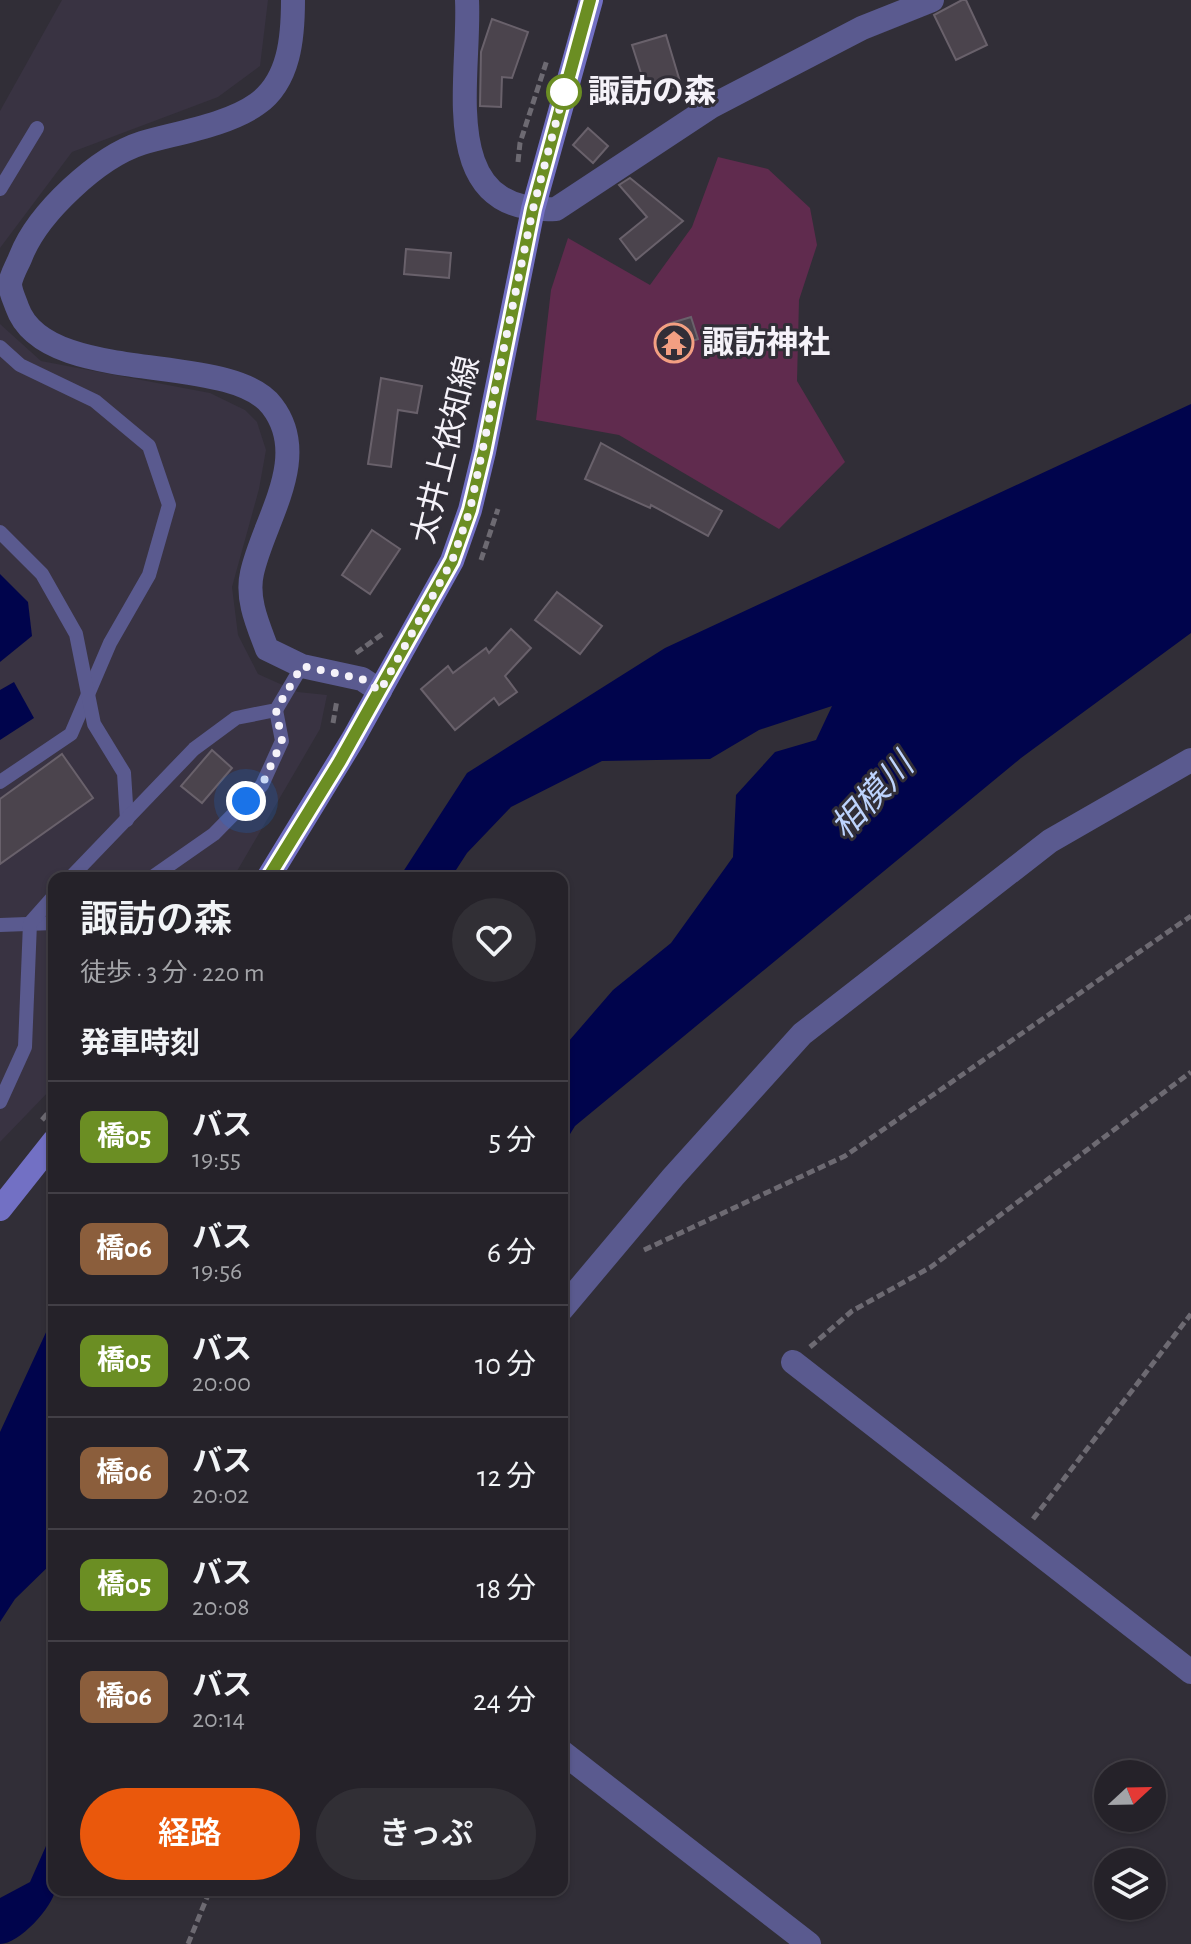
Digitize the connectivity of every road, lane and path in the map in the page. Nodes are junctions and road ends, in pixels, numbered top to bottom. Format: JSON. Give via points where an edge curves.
{"nodes":[{"id":1,"x":293,"y":0,"type":"edge"},
{"id":2,"x":467,"y":0,"type":"edge"},
{"id":3,"x":591,"y":0,"type":"edge"},
{"id":4,"x":932,"y":0,"type":"edge"},
{"id":5,"x":37,"y":128,"type":"dead end"},
{"id":6,"x":0,"y":189,"type":"edge"},
{"id":7,"x":533,"y":209,"type":"junction"},
{"id":8,"x":0,"y":347,"type":"edge"},
{"id":9,"x":0,"y":532,"type":"edge"},
{"id":10,"x":385,"y":632,"type":"dead end"},
{"id":11,"x":356,"y":653,"type":"dead end"},
{"id":12,"x":302,"y":666,"type":"junction"},
{"id":13,"x":380,"y":691,"type":"junction"},
{"id":14,"x":87,"y":699,"type":"junction"},
{"id":15,"x":276,"y":710,"type":"junction"},
{"id":16,"x":1191,"y":760,"type":"edge"},
{"id":17,"x":0,"y":782,"type":"edge"},
{"id":18,"x":127,"y":820,"type":"junction"},
{"id":19,"x":76,"y":872,"type":"edge"},
{"id":20,"x":160,"y":872,"type":"edge"},
{"id":21,"x":272,"y":872,"type":"edge"},
{"id":22,"x":48,"y":903,"type":"edge"},
{"id":23,"x":1191,"y":916,"type":"edge"},
{"id":24,"x":30,"y":923,"type":"junction"},
{"id":25,"x":48,"y":923,"type":"edge"},
{"id":26,"x":0,"y":925,"type":"edge"},
{"id":27,"x":1191,"y":1072,"type":"edge"},
{"id":28,"x":0,"y":1102,"type":"edge"},
{"id":29,"x":48,"y":1149,"type":"edge"},
{"id":30,"x":0,"y":1209,"type":"edge"},
{"id":31,"x":639,"y":1252,"type":"dead end"},
{"id":32,"x":568,"y":1302,"type":"edge"},
{"id":33,"x":1191,"y":1314,"type":"edge"},
{"id":34,"x":793,"y":1362,"type":"joint"},
{"id":35,"x":1018,"y":1538,"type":"junction"},
{"id":36,"x":1191,"y":1672,"type":"edge"},
{"id":37,"x":568,"y":1757,"type":"edge"},
{"id":38,"x":208,"y":1896,"type":"edge"},
{"id":39,"x":188,"y":1944,"type":"edge"},
{"id":40,"x":809,"y":1944,"type":"edge"}],
"edges":[{"from":1,"to":12,"type":"street","via":[[293,44],[277,81],[257,104],[138,145],[76,182],[28,239],[10,285],[22,320],[66,352],[242,385],[272,405],[287,443],[283,487],[251,574],[253,613],[267,649]]},
{"from":2,"to":7,"type":"street","via":[[466,143],[478,177],[499,199]]},
{"from":3,"to":7,"type":"main road","name":"太井上依知線"},
{"from":4,"to":7,"type":"street","via":[[862,28],[712,106],[556,209]]},
{"from":5,"to":6,"type":"lane"},
{"from":7,"to":13,"type":"main road","name":"太井上依知線","via":[[470,510],[452,561]]},
{"from":8,"to":14,"type":"lane","via":[[20,365],[95,401],[149,446],[169,505],[149,575],[110,643]]},
{"from":9,"to":14,"type":"lane","via":[[42,574],[76,634]]},
{"from":10,"to":11,"type":"path"},
{"from":12,"to":13,"type":"street","via":[[362,679]]},
{"from":12,"to":15,"type":"lane"},
{"from":13,"to":21,"type":"main road","name":"太井上依知線"},
{"from":14,"to":17,"type":"lane","via":[[71,734]]},
{"from":14,"to":18,"type":"lane","via":[[94,724],[124,773]]},
{"from":15,"to":18,"type":"lane","via":[[236,718],[194,749]]},
{"from":15,"to":20,"type":"lane","via":[[282,741],[262,785],[214,834]]},
{"from":16,"to":32,"type":"street","via":[[1050,841],[802,1034]]},
{"from":18,"to":19,"type":"lane"},
{"from":22,"to":24,"type":"lane"},
{"from":23,"to":31,"type":"path","via":[[845,1156]]},
{"from":24,"to":25,"type":"lane"},
{"from":24,"to":26,"type":"lane"},
{"from":24,"to":28,"type":"lane","via":[[25,1047]]},
{"from":27,"to":34,"type":"path","via":[[931,1267],[852,1311]]},
{"from":29,"to":30,"type":"main road"},
{"from":33,"to":35,"type":"path"},
{"from":34,"to":35,"type":"street"},
{"from":35,"to":36,"type":"street"},
{"from":37,"to":40,"type":"street"},
{"from":38,"to":39,"type":"path"}]}
